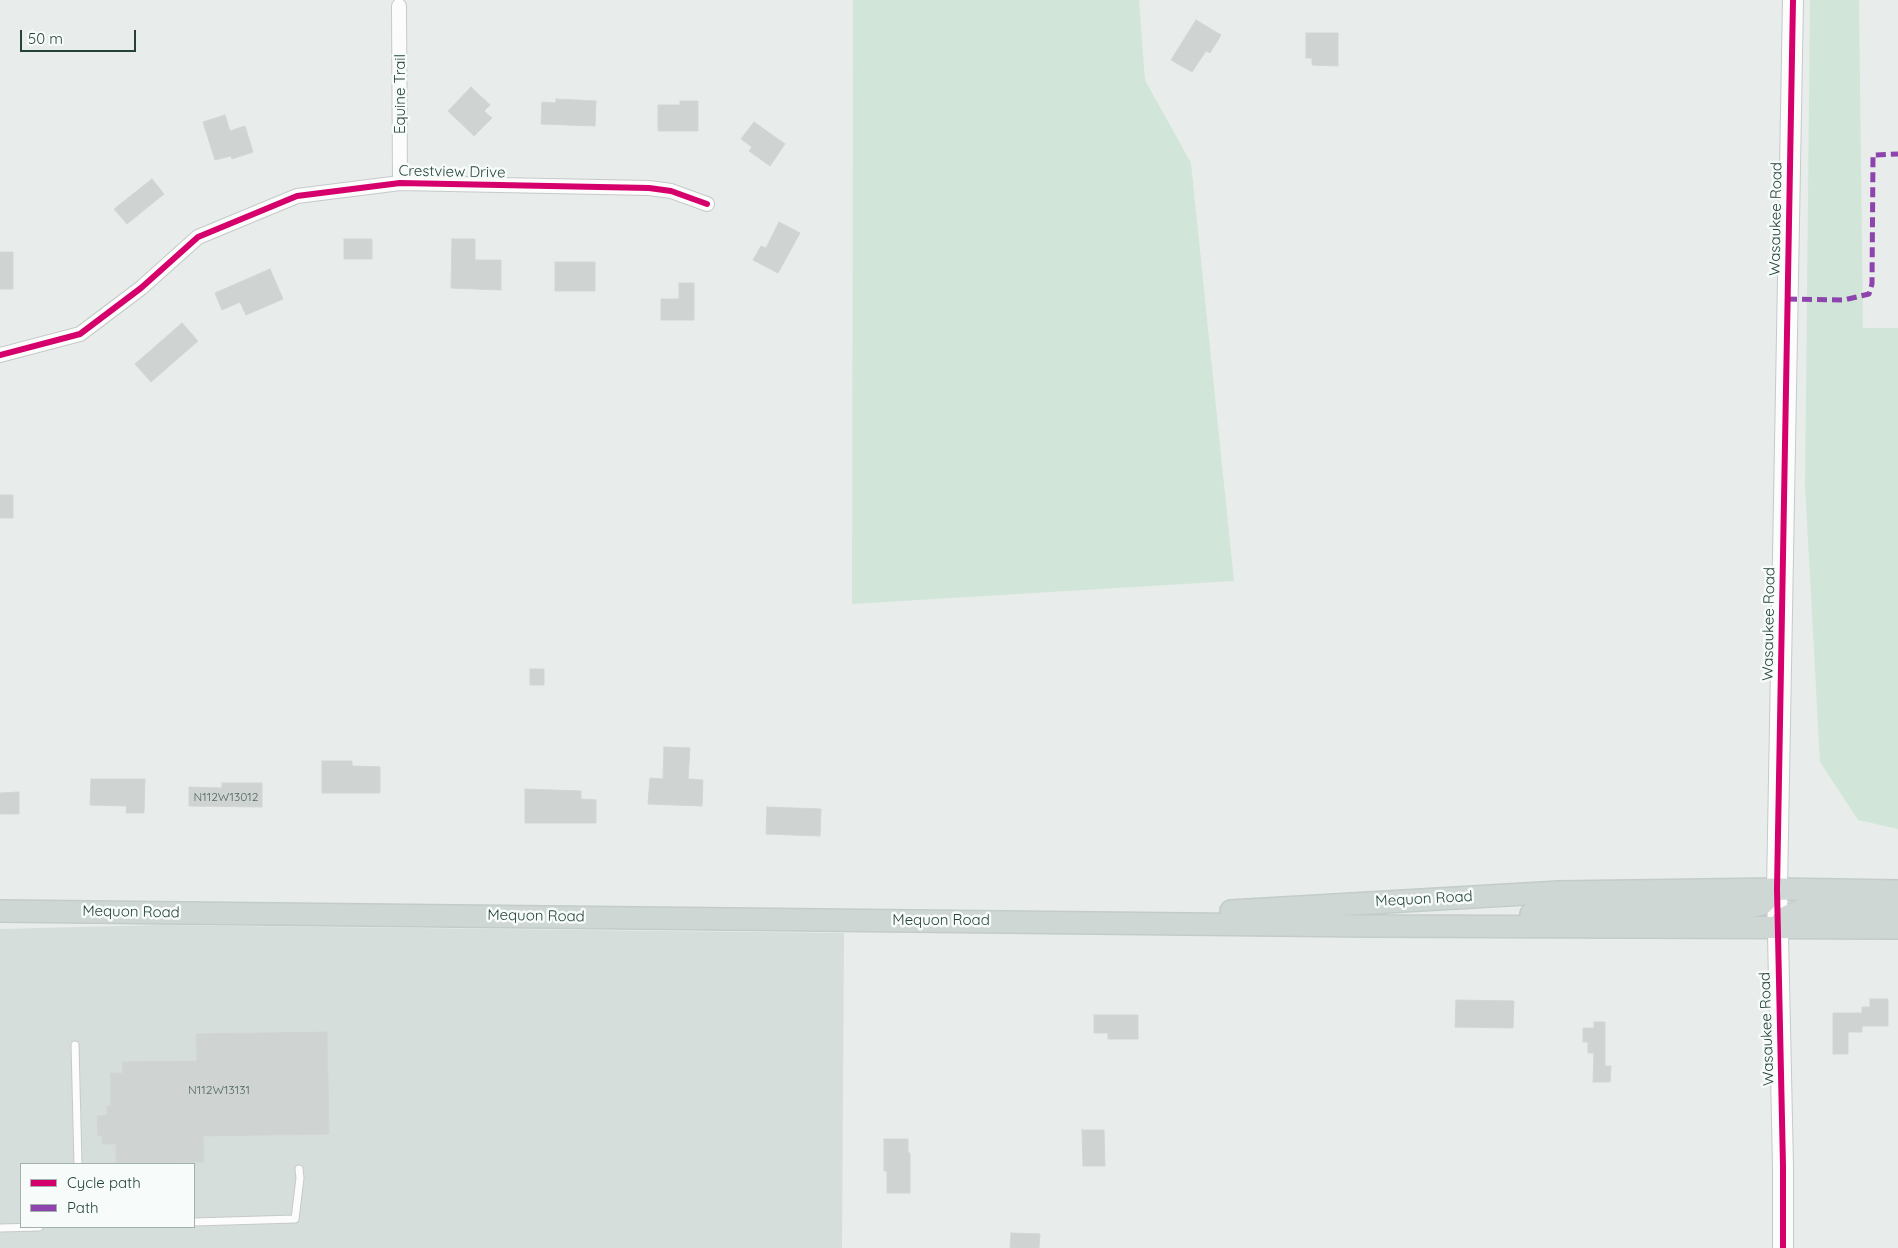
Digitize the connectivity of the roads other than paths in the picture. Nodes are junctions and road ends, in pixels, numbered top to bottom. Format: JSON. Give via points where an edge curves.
{"nodes":[{"id":1,"x":1793,"y":0,"type":"edge"},
{"id":2,"x":400,"y":3,"type":"edge"},
{"id":3,"x":400,"y":183,"type":"junction"},
{"id":4,"x":707,"y":204,"type":"dead end"},
{"id":5,"x":0,"y":354,"type":"edge"},
{"id":6,"x":1776,"y":889,"type":"junction"},
{"id":7,"x":1898,"y":891,"type":"edge"},
{"id":8,"x":1898,"y":909,"type":"edge"},
{"id":9,"x":0,"y":911,"type":"edge"},
{"id":10,"x":1072,"y":921,"type":"junction"},
{"id":11,"x":1368,"y":926,"type":"junction"},
{"id":12,"x":1777,"y":928,"type":"junction"},
{"id":13,"x":1898,"y":928,"type":"edge"},
{"id":14,"x":75,"y":1045,"type":"dead end"},
{"id":15,"x":78,"y":1163,"type":"edge"},
{"id":16,"x":299,"y":1169,"type":"dead end"},
{"id":17,"x":195,"y":1222,"type":"edge"},
{"id":18,"x":20,"y":1227,"type":"edge"},
{"id":19,"x":0,"y":1228,"type":"edge"},
{"id":20,"x":1783,"y":1248,"type":"edge"}],
"edges":[{"from":1,"to":6,"type":"street","name":"Wasaukee Road"},
{"from":2,"to":3,"type":"street","name":"Equine Trail"},
{"from":3,"to":4,"type":"street","name":"Crestview Drive","via":[[650,188],[671,191]]},
{"from":3,"to":5,"type":"street","name":"Crestview Drive","via":[[298,196],[198,238],[141,288],[80,334]]},
{"from":6,"to":7,"type":"main road","name":"Mequon Road"},
{"from":6,"to":10,"type":"main road","name":"Mequon Road","via":[[1467,896]]},
{"from":6,"to":11,"type":"main road","via":[[1762,904],[1744,908],[1522,914]]},
{"from":6,"to":12,"type":"street","name":"Wasaukee Road"},
{"from":8,"to":12,"type":"main road","via":[[1803,909],[1786,917]]},
{"from":9,"to":10,"type":"main road","name":"Mequon Road"},
{"from":10,"to":11,"type":"main road","name":"Mequon Road"},
{"from":11,"to":12,"type":"main road","name":"Mequon Road"},
{"from":12,"to":13,"type":"main road","name":"Mequon Road"},
{"from":12,"to":20,"type":"street","name":"Wasaukee Road"},
{"from":14,"to":15,"type":"lane"},
{"from":16,"to":17,"type":"lane","via":[[295,1219]]},
{"from":18,"to":19,"type":"lane"}]}
